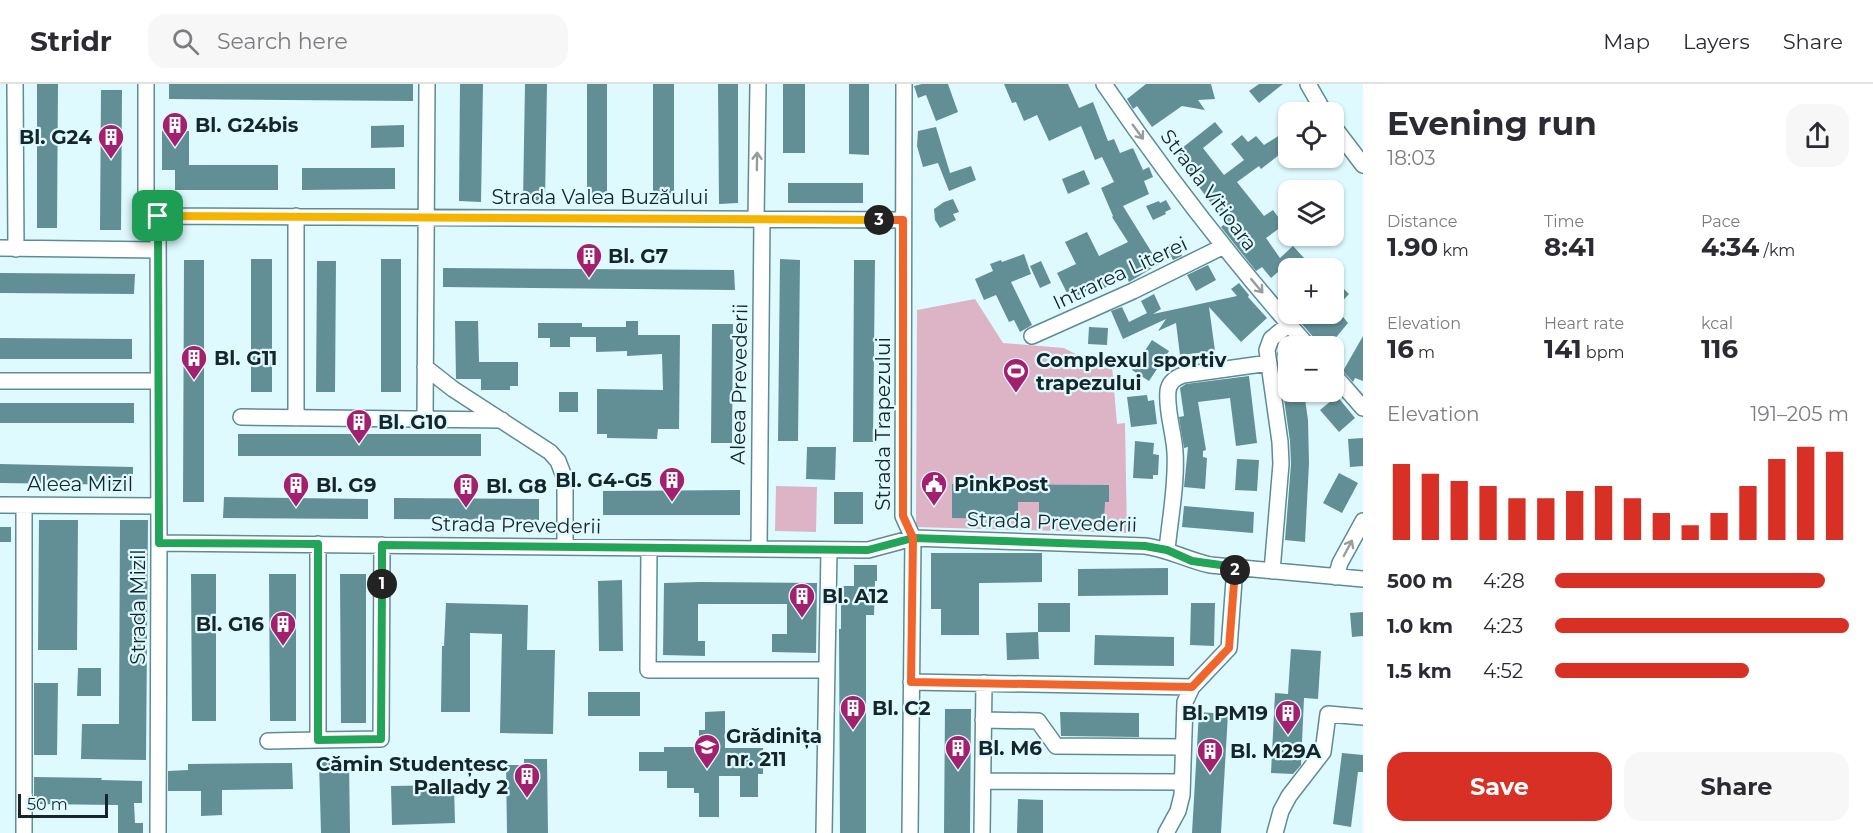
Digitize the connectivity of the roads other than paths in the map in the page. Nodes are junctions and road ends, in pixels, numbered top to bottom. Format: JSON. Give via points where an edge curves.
{"nodes":[{"id":1,"x":15,"y":84,"type":"edge"},
{"id":2,"x":147,"y":84,"type":"edge"},
{"id":3,"x":427,"y":84,"type":"edge"},
{"id":4,"x":758,"y":84,"type":"edge"},
{"id":5,"x":904,"y":84,"type":"edge"},
{"id":6,"x":1104,"y":84,"type":"edge"},
{"id":7,"x":1308,"y":84,"type":"edge"},
{"id":8,"x":1318,"y":102,"type":"edge"},
{"id":9,"x":1344,"y":140,"type":"edge"},
{"id":10,"x":1363,"y":165,"type":"edge"},
{"id":11,"x":158,"y":216,"type":"junction"},
{"id":12,"x":296,"y":216,"type":"junction"},
{"id":13,"x":426,"y":217,"type":"junction"},
{"id":14,"x":759,"y":219,"type":"junction"},
{"id":15,"x":903,"y":220,"type":"junction"},
{"id":16,"x":1224,"y":246,"type":"junction"},
{"id":17,"x":8,"y":248,"type":"edge"},
{"id":18,"x":158,"y":250,"type":"junction"},
{"id":19,"x":1278,"y":311,"type":"edge"},
{"id":20,"x":1289,"y":324,"type":"joint"},
{"id":21,"x":1032,"y":336,"type":"dead end"},
{"id":22,"x":1299,"y":336,"type":"edge"},
{"id":23,"x":1269,"y":363,"type":"junction"},
{"id":24,"x":425,"y":367,"type":"junction"},
{"id":25,"x":0,"y":381,"type":"edge"},
{"id":26,"x":158,"y":381,"type":"junction"},
{"id":27,"x":1344,"y":386,"type":"edge"},
{"id":28,"x":1363,"y":408,"type":"edge"},
{"id":29,"x":241,"y":417,"type":"dead end"},
{"id":30,"x":296,"y":418,"type":"junction"},
{"id":31,"x":425,"y":420,"type":"junction"},
{"id":32,"x":502,"y":420,"type":"junction"},
{"id":33,"x":0,"y":505,"type":"edge"},
{"id":34,"x":24,"y":505,"type":"junction"},
{"id":35,"x":159,"y":506,"type":"junction"},
{"id":36,"x":1363,"y":521,"type":"edge"},
{"id":37,"x":913,"y":538,"type":"junction"},
{"id":38,"x":159,"y":543,"type":"junction"},
{"id":39,"x":318,"y":544,"type":"junction"},
{"id":40,"x":382,"y":545,"type":"junction"},
{"id":41,"x":565,"y":547,"type":"junction"},
{"id":42,"x":649,"y":548,"type":"junction"},
{"id":43,"x":759,"y":549,"type":"junction"},
{"id":44,"x":829,"y":550,"type":"junction"},
{"id":45,"x":1167,"y":550,"type":"junction"},
{"id":46,"x":1235,"y":567,"type":"junction"},
{"id":47,"x":1272,"y":571,"type":"junction"},
{"id":48,"x":1336,"y":577,"type":"junction"},
{"id":49,"x":1363,"y":579,"type":"edge"},
{"id":50,"x":827,"y":670,"type":"junction"},
{"id":51,"x":911,"y":682,"type":"junction"},
{"id":52,"x":984,"y":683,"type":"junction"},
{"id":53,"x":1192,"y":687,"type":"junction"},
{"id":54,"x":1363,"y":717,"type":"edge"},
{"id":55,"x":983,"y":720,"type":"junction"},
{"id":56,"x":318,"y":740,"type":"junction"},
{"id":57,"x":268,"y":741,"type":"dead end"},
{"id":58,"x":1183,"y":747,"type":"junction"},
{"id":59,"x":983,"y":781,"type":"junction"},
{"id":60,"x":1182,"y":782,"type":"junction"},
{"id":61,"x":24,"y":833,"type":"edge"},
{"id":62,"x":158,"y":833,"type":"edge"},
{"id":63,"x":824,"y":833,"type":"edge"},
{"id":64,"x":910,"y":833,"type":"edge"},
{"id":65,"x":982,"y":833,"type":"edge"},
{"id":66,"x":1166,"y":833,"type":"edge"},
{"id":67,"x":1275,"y":833,"type":"edge"}],
"edges":[{"from":1,"to":17,"type":"street"},
{"from":2,"to":11,"type":"street","name":"Strada Mizil","via":[[146,201],[149,210]]},
{"from":3,"to":13,"type":"street"},
{"from":14,"to":4,"type":"street","name":"Aleea Prevederii","one_way":true},
{"from":5,"to":15,"type":"street","name":"Strada Trapezului"},
{"from":6,"to":16,"type":"street","name":"Strada Vitioara","one_way":true},
{"from":7,"to":8,"type":"street"},
{"from":9,"to":10,"type":"street"},
{"from":11,"to":12,"type":"street","name":"Strada Valea Buzăului"},
{"from":11,"to":18,"type":"street","name":"Strada Mizil"},
{"from":12,"to":13,"type":"street","name":"Strada Valea Buzăului"},
{"from":12,"to":30,"type":"street"},
{"from":13,"to":14,"type":"street","name":"Strada Valea Buzăului"},
{"from":13,"to":24,"type":"street"},
{"from":14,"to":15,"type":"street","name":"Strada Valea Buzăului"},
{"from":14,"to":43,"type":"street","name":"Aleea Prevederii"},
{"from":15,"to":37,"type":"street","name":"Strada Trapezului","via":[[903,516]]},
{"from":16,"to":19,"type":"street","name":"Strada Vitioara","one_way":true},
{"from":16,"to":21,"type":"street","name":"Intrarea Literei"},
{"from":17,"to":18,"type":"street"},
{"from":18,"to":26,"type":"street","name":"Strada Mizil"},
{"from":20,"to":22,"type":"street","name":"Strada Vitioara"},
{"from":20,"to":23,"type":"street","via":[[1271,339]]},
{"from":23,"to":45,"type":"street","via":[[1183,375],[1171,382],[1167,394],[1175,471]]},
{"from":23,"to":47,"type":"street","via":[[1281,464]]},
{"from":24,"to":31,"type":"street"},
{"from":24,"to":32,"type":"street"},
{"from":25,"to":26,"type":"street"},
{"from":26,"to":35,"type":"street","name":"Strada Mizil"},
{"from":27,"to":28,"type":"street"},
{"from":29,"to":30,"type":"street"},
{"from":30,"to":31,"type":"street"},
{"from":31,"to":32,"type":"street"},
{"from":32,"to":41,"type":"street","via":[[558,461],[565,479]]},
{"from":33,"to":34,"type":"street","name":"Aleea Mizil"},
{"from":34,"to":35,"type":"street","name":"Aleea Mizil"},
{"from":34,"to":61,"type":"street"},
{"from":35,"to":38,"type":"street","name":"Strada Mizil"},
{"from":48,"to":36,"type":"street","one_way":true},
{"from":37,"to":44,"type":"street","name":"Strada Prevederii","via":[[874,549]]},
{"from":37,"to":45,"type":"street","name":"Strada Prevederii","via":[[1131,545]]},
{"from":37,"to":51,"type":"street","name":"Strada Trapezului"},
{"from":38,"to":39,"type":"street","name":"Strada Prevederii"},
{"from":38,"to":62,"type":"street","name":"Strada Mizil"},
{"from":39,"to":40,"type":"street","name":"Strada Prevederii"},
{"from":39,"to":56,"type":"street"},
{"from":40,"to":41,"type":"street","name":"Strada Prevederii"},
{"from":40,"to":56,"type":"street","via":[[381,739]]},
{"from":41,"to":42,"type":"street","name":"Strada Prevederii"},
{"from":42,"to":43,"type":"street","name":"Strada Prevederii"},
{"from":42,"to":50,"type":"street","via":[[648,670]]},
{"from":43,"to":44,"type":"street","name":"Strada Prevederii"},
{"from":44,"to":50,"type":"street"},
{"from":45,"to":46,"type":"street","name":"Strada Prevederii","via":[[1192,561]]},
{"from":46,"to":47,"type":"street","name":"Strada Prevederii"},
{"from":46,"to":53,"type":"street","via":[[1229,648]]},
{"from":47,"to":48,"type":"street","name":"Strada Prevederii"},
{"from":48,"to":49,"type":"street","name":"Strada Prevederii"},
{"from":50,"to":63,"type":"street"},
{"from":51,"to":52,"type":"street"},
{"from":51,"to":64,"type":"street","name":"Strada Trapezului"},
{"from":52,"to":53,"type":"street"},
{"from":52,"to":55,"type":"street"},
{"from":53,"to":58,"type":"street","via":[[1185,702]]},
{"from":54,"to":67,"type":"street","via":[[1328,714],[1323,753],[1289,796]]},
{"from":55,"to":58,"type":"street","via":[[1038,721],[1056,746]]},
{"from":55,"to":59,"type":"street"},
{"from":56,"to":57,"type":"street"},
{"from":58,"to":60,"type":"street"},
{"from":59,"to":60,"type":"street"},
{"from":59,"to":65,"type":"street"},
{"from":60,"to":66,"type":"street","via":[[1181,804]]}]}
